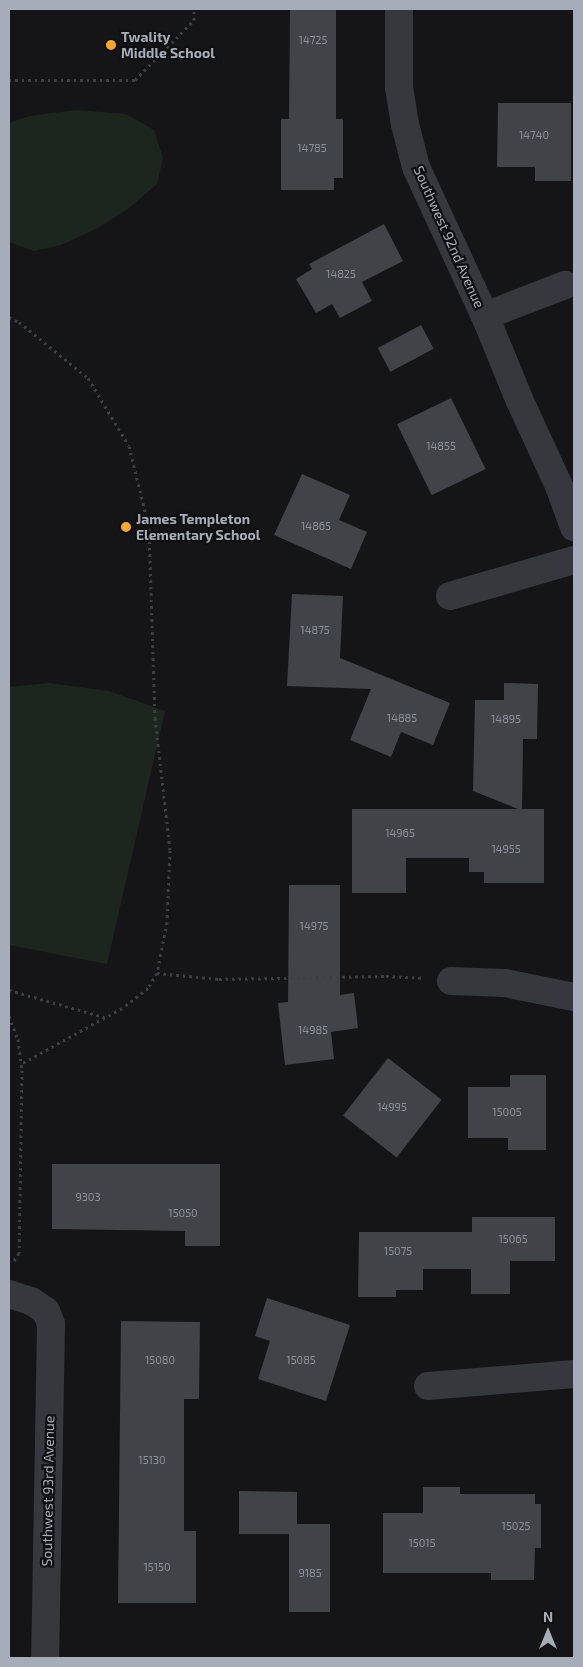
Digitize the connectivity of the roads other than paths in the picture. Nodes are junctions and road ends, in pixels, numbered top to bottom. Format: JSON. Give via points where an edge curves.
{"nodes":[{"id":1,"x":399,"y":9,"type":"edge"},
{"id":2,"x":565,"y":285,"type":"dead end"},
{"id":3,"x":485,"y":316,"type":"junction"},
{"id":4,"x":574,"y":527,"type":"edge"},
{"id":5,"x":574,"y":560,"type":"edge"},
{"id":6,"x":450,"y":596,"type":"dead end"},
{"id":7,"x":451,"y":981,"type":"road end"},
{"id":8,"x":574,"y":997,"type":"edge"},
{"id":9,"x":9,"y":1294,"type":"edge"},
{"id":10,"x":574,"y":1374,"type":"edge"},
{"id":11,"x":428,"y":1386,"type":"dead end"},
{"id":12,"x":45,"y":1658,"type":"edge"}],
"edges":[{"from":1,"to":3,"type":"street","name":"Southwest 92nd Avenue","via":[[399,87],[416,167]]},
{"from":2,"to":3,"type":"street","name":"Southwest 92nd Avenue"},
{"from":3,"to":4,"type":"street","name":"Southwest 92nd Avenue"},
{"from":5,"to":6,"type":"street"},
{"from":7,"to":8,"type":"street","via":[[505,983]]},
{"from":9,"to":12,"type":"street","name":"Southwest 93rd Avenue","via":[[31,1301],[46,1311],[51,1324]]},
{"from":10,"to":11,"type":"street"}]}
